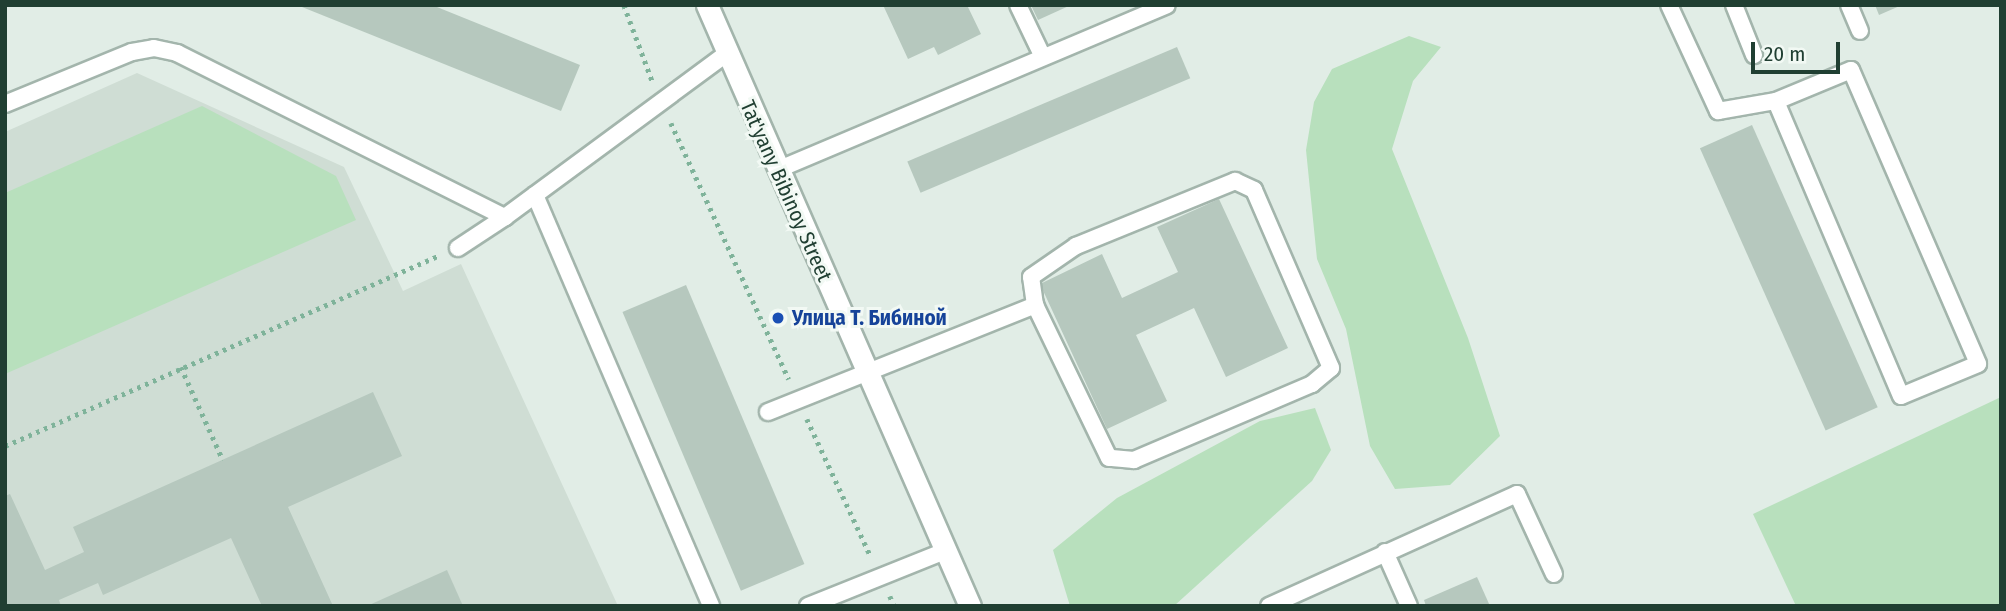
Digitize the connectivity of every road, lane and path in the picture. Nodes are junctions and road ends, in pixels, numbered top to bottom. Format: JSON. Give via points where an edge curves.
{"nodes":[{"id":1,"x":624,"y":5,"type":"edge"},
{"id":2,"x":707,"y":5,"type":"edge"},
{"id":3,"x":1018,"y":5,"type":"edge"},
{"id":4,"x":1167,"y":5,"type":"edge"},
{"id":5,"x":1669,"y":5,"type":"edge"},
{"id":6,"x":1734,"y":5,"type":"edge"},
{"id":7,"x":1849,"y":5,"type":"edge"},
{"id":8,"x":1860,"y":32,"type":"dead end"},
{"id":9,"x":726,"y":54,"type":"junction"},
{"id":10,"x":1042,"y":55,"type":"junction"},
{"id":11,"x":1754,"y":55,"type":"dead end"},
{"id":12,"x":660,"y":101,"type":"junction"},
{"id":13,"x":1776,"y":101,"type":"junction"},
{"id":14,"x":5,"y":104,"type":"edge"},
{"id":15,"x":777,"y":170,"type":"junction"},
{"id":16,"x":535,"y":195,"type":"junction"},
{"id":17,"x":505,"y":217,"type":"junction"},
{"id":18,"x":458,"y":248,"type":"joint"},
{"id":19,"x":1035,"y":305,"type":"junction"},
{"id":20,"x":181,"y":367,"type":"junction"},
{"id":21,"x":866,"y":370,"type":"junction"},
{"id":22,"x":798,"y":399,"type":"junction"},
{"id":23,"x":768,"y":412,"type":"dead end"},
{"id":24,"x":5,"y":446,"type":"edge"},
{"id":25,"x":223,"y":460,"type":"dead end"},
{"id":26,"x":945,"y":551,"type":"junction"},
{"id":27,"x":1385,"y":552,"type":"junction"},
{"id":28,"x":1553,"y":574,"type":"dead end"},
{"id":29,"x":880,"y":577,"type":"junction"},
{"id":30,"x":711,"y":606,"type":"edge"},
{"id":31,"x":808,"y":606,"type":"edge"},
{"id":32,"x":894,"y":606,"type":"edge"},
{"id":33,"x":970,"y":606,"type":"edge"},
{"id":34,"x":1269,"y":606,"type":"edge"},
{"id":35,"x":1409,"y":606,"type":"edge"}],
"edges":[{"from":1,"to":12,"type":"path"},
{"from":2,"to":9,"type":"street","name":"Tat'yany Bibinoy Street"},
{"from":3,"to":10,"type":"lane"},
{"from":4,"to":10,"type":"lane"},
{"from":5,"to":13,"type":"lane","via":[[1718,111]]},
{"from":6,"to":11,"type":"lane"},
{"from":7,"to":8,"type":"lane"},
{"from":9,"to":12,"type":"lane"},
{"from":9,"to":15,"type":"street","name":"Tat'yany Bibinoy Street"},
{"from":10,"to":15,"type":"lane"},
{"from":12,"to":16,"type":"lane"},
{"from":12,"to":22,"type":"path"},
{"from":13,"to":13,"type":"lane","via":[[1901,396],[1978,364],[1852,70]]},
{"from":14,"to":17,"type":"lane","via":[[132,52],[153,48],[177,53]]},
{"from":15,"to":21,"type":"street","name":"Tat'yany Bibinoy Street"},
{"from":16,"to":17,"type":"lane"},
{"from":16,"to":30,"type":"lane"},
{"from":17,"to":18,"type":"lane"},
{"from":18,"to":20,"type":"path"},
{"from":19,"to":19,"type":"lane","via":[[1031,277],[1076,246],[1234,181],[1254,190],[1331,369],[1312,384],[1134,460],[1109,458]]},
{"from":19,"to":21,"type":"lane"},
{"from":20,"to":24,"type":"path"},
{"from":20,"to":25,"type":"path"},
{"from":21,"to":22,"type":"lane"},
{"from":21,"to":26,"type":"street","name":"Tat'yany Bibinoy Street"},
{"from":22,"to":23,"type":"lane"},
{"from":22,"to":29,"type":"path"},
{"from":26,"to":29,"type":"lane"},
{"from":26,"to":33,"type":"street","name":"Tat'yany Bibinoy Street"},
{"from":27,"to":28,"type":"lane","via":[[1517,494]]},
{"from":27,"to":34,"type":"lane"},
{"from":27,"to":35,"type":"lane"},
{"from":29,"to":31,"type":"lane"},
{"from":29,"to":32,"type":"path"}]}
